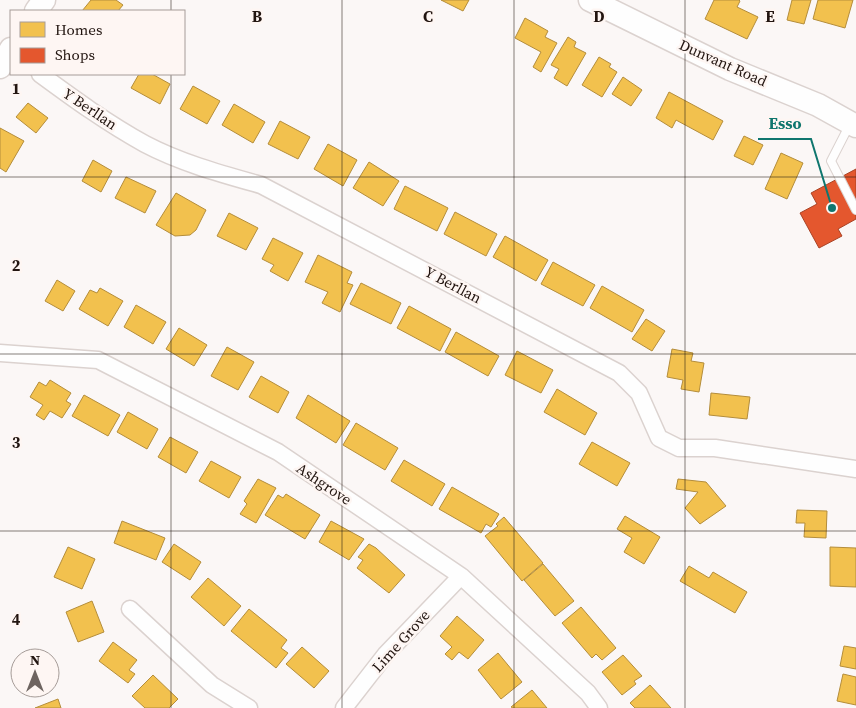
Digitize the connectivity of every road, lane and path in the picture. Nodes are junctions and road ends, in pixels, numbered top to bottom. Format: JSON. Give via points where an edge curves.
{"nodes":[{"id":1,"x":590,"y":0,"type":"edge"},
{"id":2,"x":41,"y":75,"type":"edge"},
{"id":3,"x":854,"y":124,"type":"edge"},
{"id":4,"x":856,"y":210,"type":"edge"},
{"id":5,"x":0,"y":353,"type":"edge"},
{"id":6,"x":856,"y":469,"type":"edge"},
{"id":7,"x":461,"y":576,"type":"junction"},
{"id":8,"x":130,"y":609,"type":"dead end"},
{"id":9,"x":249,"y":708,"type":"edge"},
{"id":10,"x":344,"y":708,"type":"edge"},
{"id":11,"x":599,"y":708,"type":"edge"}],
"edges":[{"from":1,"to":3,"type":"main road","name":"Dunvant Road","via":[[730,69],[818,105]]},
{"from":2,"to":6,"type":"street","name":"Y Berllan","via":[[92,113],[147,145],[207,169],[261,185],[619,373],[639,393],[659,438],[679,448],[715,448]]},
{"from":3,"to":4,"type":"lane","via":[[832,161]]},
{"from":5,"to":7,"type":"street","name":"Ashgrove","via":[[98,360],[278,452]]},
{"from":7,"to":10,"type":"street","name":"Lime Grove","via":[[386,654]]},
{"from":7,"to":11,"type":"street","name":"Ashgrove","via":[[588,693]]},
{"from":8,"to":9,"type":"street","via":[[212,685]]}]}
